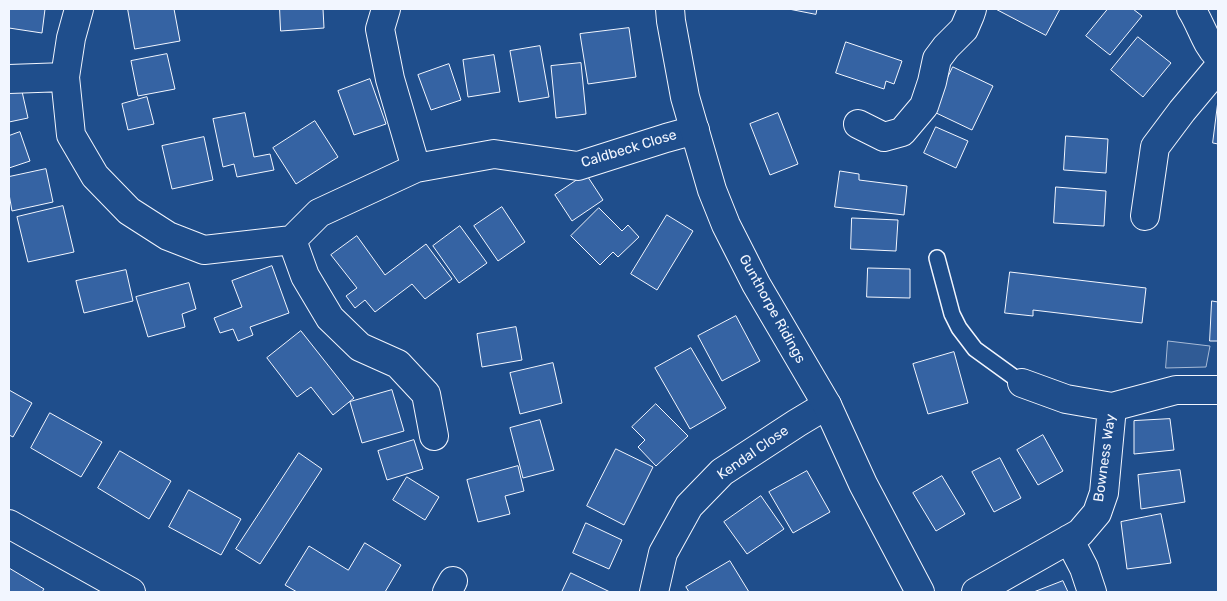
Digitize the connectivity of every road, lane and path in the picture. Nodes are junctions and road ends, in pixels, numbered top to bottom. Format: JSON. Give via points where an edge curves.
{"nodes":[{"id":1,"x":79,"y":9,"type":"edge"},
{"id":2,"x":386,"y":9,"type":"edge"},
{"id":3,"x":670,"y":9,"type":"edge"},
{"id":4,"x":972,"y":9,"type":"edge"},
{"id":5,"x":1191,"y":9,"type":"edge"},
{"id":6,"x":1218,"y":56,"type":"edge"},
{"id":7,"x":1218,"y":68,"type":"edge"},
{"id":8,"x":65,"y":77,"type":"junction"},
{"id":9,"x":9,"y":79,"type":"edge"},
{"id":10,"x":858,"y":124,"type":"dead end"},
{"id":11,"x":695,"y":130,"type":"junction"},
{"id":12,"x":416,"y":168,"type":"junction"},
{"id":13,"x":1145,"y":216,"type":"dead end"},
{"id":14,"x":292,"y":240,"type":"junction"},
{"id":15,"x":937,"y":258,"type":"dead end"},
{"id":16,"x":1022,"y":384,"type":"joint"},
{"id":17,"x":1218,"y":390,"type":"edge"},
{"id":18,"x":827,"y":405,"type":"junction"},
{"id":19,"x":1112,"y":407,"type":"junction"},
{"id":20,"x":434,"y":436,"type":"dead end"},
{"id":21,"x":9,"y":524,"type":"edge"},
{"id":22,"x":1069,"y":539,"type":"junction"},
{"id":23,"x":131,"y":592,"type":"edge"},
{"id":24,"x":654,"y":592,"type":"edge"},
{"id":25,"x":920,"y":592,"type":"edge"},
{"id":26,"x":976,"y":592,"type":"edge"},
{"id":27,"x":1092,"y":592,"type":"edge"}],
"edges":[{"from":1,"to":8,"type":"street"},
{"from":2,"to":12,"type":"street","via":[[380,29],[390,79]]},
{"from":3,"to":11,"type":"street","name":"Gunthorpe Ridings","via":[[685,97]]},
{"from":4,"to":10,"type":"street","via":[[964,29],[937,59],[924,106],[902,132],[884,137]]},
{"from":5,"to":6,"type":"street"},
{"from":7,"to":13,"type":"street","via":[[1155,147]]},
{"from":8,"to":9,"type":"street"},
{"from":8,"to":14,"type":"street","via":[[72,135],[95,176],[129,211],[168,236],[204,250]]},
{"from":11,"to":12,"type":"street","name":"Caldbeck Close","via":[[578,166],[494,154]]},
{"from":11,"to":18,"type":"street","name":"Gunthorpe Ridings","via":[[712,190],[726,224],[756,284]]},
{"from":12,"to":14,"type":"street","name":"Caldbeck Close","via":[[319,213]]},
{"from":14,"to":20,"type":"street","via":[[305,276],[330,318],[360,346],[398,364],[426,394]]},
{"from":15,"to":16,"type":"lane","via":[[959,328],[975,349]]},
{"from":16,"to":19,"type":"street","name":"Bowness Way","via":[[1066,399]]},
{"from":17,"to":19,"type":"street","name":"Bowness Way","via":[[1176,390]]},
{"from":18,"to":24,"type":"street","name":"Kendal Close","via":[[722,472],[689,506],[663,553]]},
{"from":18,"to":25,"type":"street","name":"Gunthorpe Ridings","via":[[863,484]]},
{"from":19,"to":22,"type":"street","name":"Bowness Way","via":[[1104,493],[1097,513],[1080,533]]},
{"from":21,"to":23,"type":"street"},
{"from":22,"to":26,"type":"street","name":"Bowness Way"},
{"from":22,"to":27,"type":"street"}]}
